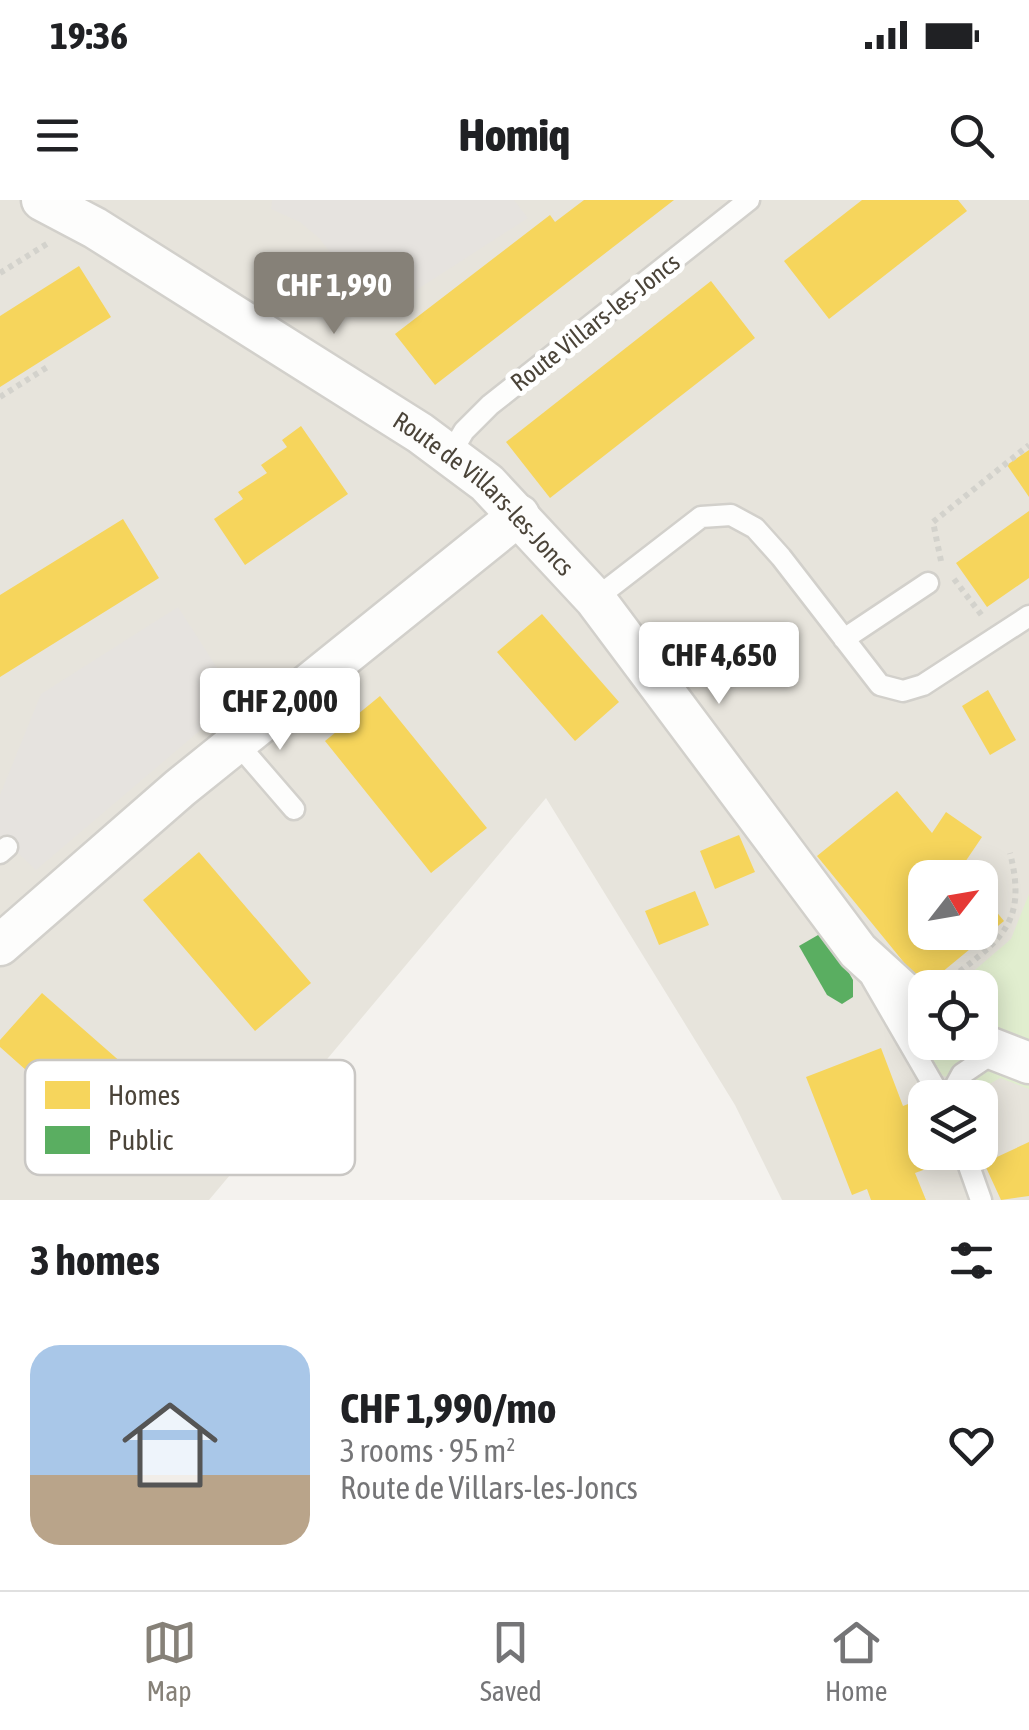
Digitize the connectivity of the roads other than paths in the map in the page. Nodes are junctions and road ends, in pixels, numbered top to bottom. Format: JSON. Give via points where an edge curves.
{"nodes":[{"id":1,"x":42,"y":200,"type":"edge"},
{"id":2,"x":749,"y":200,"type":"edge"},
{"id":3,"x":103,"y":214,"type":"edge"},
{"id":4,"x":450,"y":453,"type":"junction"},
{"id":5,"x":519,"y":515,"type":"junction"},
{"id":6,"x":928,"y":582,"type":"dead end"},
{"id":7,"x":595,"y":599,"type":"junction"},
{"id":8,"x":1029,"y":616,"type":"edge"},
{"id":9,"x":844,"y":639,"type":"junction"},
{"id":10,"x":237,"y":743,"type":"junction"},
{"id":11,"x":294,"y":809,"type":"dead end"},
{"id":12,"x":3,"y":934,"type":"edge"},
{"id":13,"x":858,"y":951,"type":"junction"},
{"id":14,"x":908,"y":997,"type":"edge"},
{"id":15,"x":1000,"y":1052,"type":"edge"},
{"id":16,"x":930,"y":1080,"type":"edge"},
{"id":17,"x":959,"y":1080,"type":"edge"},
{"id":18,"x":971,"y":1170,"type":"edge"},
{"id":19,"x":982,"y":1200,"type":"edge"}],
"edges":[{"from":1,"to":3,"type":"street","name":"Route de Villars-les-Joncs"},
{"from":2,"to":4,"type":"lane","name":"Route Villars-les-Joncs","via":[[490,406]]},
{"from":3,"to":4,"type":"street","name":"Route de Villars-les-Joncs"},
{"from":4,"to":5,"type":"street","name":"Route de Villars-les-Joncs"},
{"from":5,"to":7,"type":"street","name":"Route de Villars-les-Joncs"},
{"from":5,"to":10,"type":"street"},
{"from":6,"to":9,"type":"lane"},
{"from":7,"to":9,"type":"lane","via":[[701,517],[730,515],[755,528]]},
{"from":7,"to":13,"type":"street","name":"Route de Villars-les-Joncs"},
{"from":8,"to":9,"type":"lane","via":[[923,685],[903,691],[880,685]]},
{"from":10,"to":11,"type":"lane"},
{"from":10,"to":12,"type":"street"},
{"from":13,"to":14,"type":"street","name":"Route de Villars-les-Joncs"},
{"from":13,"to":16,"type":"lane"},
{"from":15,"to":17,"type":"lane"},
{"from":18,"to":19,"type":"lane"}]}
